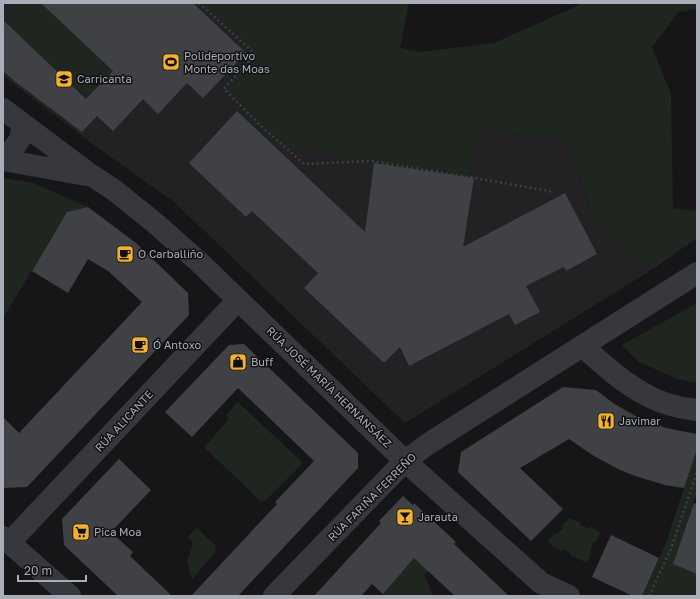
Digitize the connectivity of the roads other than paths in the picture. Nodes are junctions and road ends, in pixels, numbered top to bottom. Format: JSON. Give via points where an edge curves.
{"nodes":[{"id":1,"x":3,"y":109,"type":"edge"},
{"id":2,"x":23,"y":125,"type":"junction"},
{"id":3,"x":3,"y":160,"type":"edge"},
{"id":4,"x":92,"y":175,"type":"junction"},
{"id":5,"x":697,"y":273,"type":"edge"},
{"id":6,"x":238,"y":300,"type":"junction"},
{"id":7,"x":582,"y":346,"type":"junction"},
{"id":8,"x":697,"y":410,"type":"edge"},
{"id":9,"x":405,"y":461,"type":"junction"},
{"id":10,"x":6,"y":539,"type":"edge"},
{"id":11,"x":70,"y":596,"type":"edge"},
{"id":12,"x":274,"y":596,"type":"edge"},
{"id":13,"x":569,"y":596,"type":"edge"}],
"edges":[{"from":1,"to":2,"type":"street","name":"RÚA JOSÉ MARÍA HERNANSÁEZ"},
{"from":2,"to":3,"type":"street","name":"RÚA JOSÉ MARÍA HERNANSÁEZ","via":[[20,139]]},
{"from":2,"to":4,"type":"street","name":"RÚA JOSÉ MARÍA HERNANSÁEZ"},
{"from":3,"to":4,"type":"street","name":"RÚA JOSÉ MARÍA HERNANSÁEZ"},
{"from":4,"to":6,"type":"street","name":"RÚA JOSÉ MARÍA HERNANSÁEZ","via":[[155,223]]},
{"from":5,"to":7,"type":"street","name":"RÚA FARIÑA FERREÑO"},
{"from":6,"to":9,"type":"street","name":"RÚA JOSÉ MARÍA HERNANSÁEZ"},
{"from":6,"to":10,"type":"street","name":"RÚA ALICANTE"},
{"from":7,"to":8,"type":"street","via":[[610,371],[641,393],[664,403]]},
{"from":7,"to":9,"type":"street","name":"RÚA FARIÑA FERREÑO"},
{"from":9,"to":12,"type":"street","name":"RÚA FARIÑA FERREÑO"},
{"from":9,"to":13,"type":"street","name":"RÚA JOSÉ MARÍA HERNANSÁEZ","via":[[541,583]]},
{"from":10,"to":11,"type":"street"}]}
